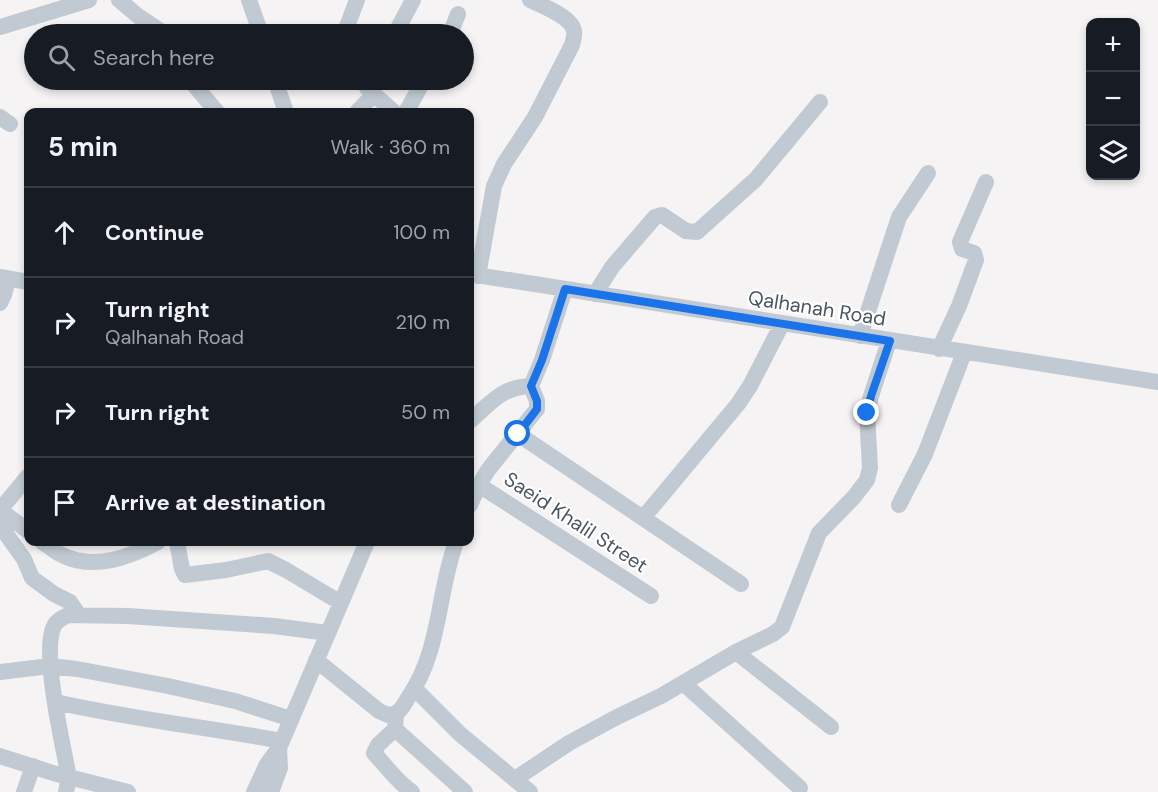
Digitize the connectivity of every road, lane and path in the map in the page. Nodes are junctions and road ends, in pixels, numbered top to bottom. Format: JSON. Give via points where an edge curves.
{"nodes":[{"id":1,"x":89,"y":0,"type":"edge"},
{"id":2,"x":119,"y":0,"type":"edge"},
{"id":3,"x":249,"y":0,"type":"edge"},
{"id":4,"x":357,"y":0,"type":"edge"},
{"id":5,"x":413,"y":0,"type":"edge"},
{"id":6,"x":530,"y":0,"type":"edge"},
{"id":7,"x":556,"y":5,"type":"edge"},
{"id":8,"x":458,"y":14,"type":"dead end"},
{"id":9,"x":150,"y":24,"type":"edge"},
{"id":10,"x":258,"y":24,"type":"edge"},
{"id":11,"x":348,"y":24,"type":"edge"},
{"id":12,"x":400,"y":24,"type":"edge"},
{"id":13,"x":454,"y":24,"type":"edge"},
{"id":14,"x":0,"y":27,"type":"edge"},
{"id":15,"x":198,"y":90,"type":"edge"},
{"id":16,"x":278,"y":90,"type":"edge"},
{"id":17,"x":371,"y":90,"type":"edge"},
{"id":18,"x":376,"y":90,"type":"edge"},
{"id":19,"x":418,"y":90,"type":"edge"},
{"id":20,"x":820,"y":102,"type":"dead end"},
{"id":21,"x":214,"y":108,"type":"edge"},
{"id":22,"x":285,"y":108,"type":"edge"},
{"id":23,"x":360,"y":108,"type":"edge"},
{"id":24,"x":391,"y":108,"type":"edge"},
{"id":25,"x":408,"y":108,"type":"edge"},
{"id":26,"x":928,"y":173,"type":"dead end"},
{"id":27,"x":986,"y":182,"type":"dead end"},
{"id":28,"x":474,"y":275,"type":"edge"},
{"id":29,"x":4,"y":278,"type":"edge"},
{"id":30,"x":24,"y":281,"type":"edge"},
{"id":31,"x":565,"y":289,"type":"junction"},
{"id":32,"x":595,"y":294,"type":"junction"},
{"id":33,"x":0,"y":303,"type":"edge"},
{"id":34,"x":782,"y":324,"type":"junction"},
{"id":35,"x":860,"y":336,"type":"junction"},
{"id":36,"x":890,"y":341,"type":"junction"},
{"id":37,"x":939,"y":349,"type":"junction"},
{"id":38,"x":964,"y":353,"type":"junction"},
{"id":39,"x":1158,"y":382,"type":"edge"},
{"id":40,"x":531,"y":386,"type":"junction"},
{"id":41,"x":474,"y":419,"type":"edge"},
{"id":42,"x":518,"y":434,"type":"junction"},
{"id":43,"x":24,"y":481,"type":"edge"},
{"id":44,"x":478,"y":484,"type":"junction"},
{"id":45,"x":474,"y":494,"type":"edge"},
{"id":46,"x":899,"y":505,"type":"dead end"},
{"id":47,"x":2,"y":511,"type":"edge"},
{"id":48,"x":643,"y":518,"type":"junction"},
{"id":49,"x":24,"y":528,"type":"edge"},
{"id":50,"x":53,"y":546,"type":"edge"},
{"id":51,"x":149,"y":546,"type":"edge"},
{"id":52,"x":178,"y":546,"type":"edge"},
{"id":53,"x":365,"y":546,"type":"edge"},
{"id":54,"x":455,"y":546,"type":"edge"},
{"id":55,"x":741,"y":584,"type":"dead end"},
{"id":56,"x":651,"y":596,"type":"dead end"},
{"id":57,"x":341,"y":603,"type":"junction"},
{"id":58,"x":79,"y":615,"type":"junction"},
{"id":59,"x":328,"y":633,"type":"junction"},
{"id":60,"x":736,"y":652,"type":"junction"},
{"id":61,"x":316,"y":660,"type":"junction"},
{"id":62,"x":50,"y":666,"type":"junction"},
{"id":63,"x":0,"y":672,"type":"edge"},
{"id":64,"x":683,"y":683,"type":"junction"},
{"id":65,"x":415,"y":688,"type":"junction"},
{"id":66,"x":56,"y":702,"type":"junction"},
{"id":67,"x":291,"y":719,"type":"junction"},
{"id":68,"x":395,"y":721,"type":"junction"},
{"id":69,"x":831,"y":727,"type":"dead end"},
{"id":70,"x":281,"y":744,"type":"junction"},
{"id":71,"x":0,"y":756,"type":"edge"},
{"id":72,"x":33,"y":766,"type":"junction"},
{"id":73,"x":515,"y":779,"type":"junction"},
{"id":74,"x":68,"y":784,"type":"edge"},
{"id":75,"x":800,"y":788,"type":"dead end"},
{"id":76,"x":400,"y":789,"type":"edge"},
{"id":77,"x":24,"y":792,"type":"edge"},
{"id":78,"x":128,"y":792,"type":"edge"},
{"id":79,"x":254,"y":792,"type":"edge"},
{"id":80,"x":271,"y":792,"type":"edge"},
{"id":81,"x":465,"y":792,"type":"edge"},
{"id":82,"x":530,"y":792,"type":"edge"}],
"edges":[{"from":1,"to":14,"type":"street"},
{"from":2,"to":9,"type":"street"},
{"from":3,"to":10,"type":"street"},
{"from":4,"to":11,"type":"street"},
{"from":5,"to":12,"type":"street"},
{"from":6,"to":7,"type":"street"},
{"from":7,"to":28,"type":"street","via":[[573,26],[572,45],[494,186]]},
{"from":8,"to":13,"type":"street"},
{"from":15,"to":21,"type":"street"},
{"from":16,"to":22,"type":"street"},
{"from":17,"to":23,"type":"street"},
{"from":18,"to":24,"type":"street"},
{"from":19,"to":25,"type":"street"},
{"from":20,"to":32,"type":"street","via":[[756,179],[697,232],[686,231],[662,215],[655,217],[612,267]]},
{"from":26,"to":35,"type":"street","via":[[899,217]]},
{"from":27,"to":37,"type":"street","via":[[960,242],[962,249],[974,253],[976,260]]},
{"from":28,"to":31,"type":"street","name":"Qalhanah Road"},
{"from":29,"to":30,"type":"street"},
{"from":29,"to":33,"type":"street"},
{"from":31,"to":32,"type":"street","name":"Qalhanah Road"},
{"from":31,"to":40,"type":"street"},
{"from":32,"to":34,"type":"street","name":"Qalhanah Road"},
{"from":34,"to":35,"type":"street","name":"Qalhanah Road"},
{"from":34,"to":48,"type":"street","via":[[738,404]]},
{"from":35,"to":36,"type":"street","name":"Qalhanah Road"},
{"from":36,"to":37,"type":"street","name":"Qalhanah Road"},
{"from":36,"to":60,"type":"street","via":[[867,413],[867,480],[819,533],[785,623]]},
{"from":37,"to":38,"type":"street","name":"Qalhanah Road"},
{"from":38,"to":39,"type":"street","name":"Qalhanah Road"},
{"from":38,"to":46,"type":"street","via":[[925,454]]},
{"from":40,"to":41,"type":"street","via":[[507,390]]},
{"from":40,"to":42,"type":"street","via":[[537,409]]},
{"from":42,"to":44,"type":"street"},
{"from":42,"to":48,"type":"street"},
{"from":43,"to":47,"type":"street"},
{"from":44,"to":45,"type":"street"},
{"from":44,"to":56,"type":"street","name":"Saeid Khalil Street"},
{"from":47,"to":49,"type":"street"},
{"from":47,"to":58,"type":"street","via":[[6,534],[32,578],[70,602]]},
{"from":48,"to":55,"type":"street"},
{"from":50,"to":51,"type":"street","via":[[62,555],[81,560],[113,560]]},
{"from":52,"to":57,"type":"street","via":[[185,575],[268,561]]},
{"from":53,"to":57,"type":"street"},
{"from":54,"to":65,"type":"street","via":[[435,639]]},
{"from":57,"to":59,"type":"street"},
{"from":58,"to":59,"type":"street","via":[[274,626]]},
{"from":58,"to":62,"type":"street","via":[[68,615],[54,625]]},
{"from":59,"to":61,"type":"street"},
{"from":60,"to":64,"type":"street"},
{"from":60,"to":69,"type":"street"},
{"from":61,"to":67,"type":"street"},
{"from":61,"to":68,"type":"street"},
{"from":62,"to":63,"type":"street"},
{"from":62,"to":66,"type":"street"},
{"from":62,"to":67,"type":"street","via":[[188,690]]},
{"from":64,"to":73,"type":"street","via":[[569,743]]},
{"from":64,"to":75,"type":"street"},
{"from":65,"to":68,"type":"street"},
{"from":65,"to":73,"type":"street","via":[[460,734]]},
{"from":66,"to":70,"type":"street","via":[[171,725],[234,732]]},
{"from":66,"to":74,"type":"street"},
{"from":67,"to":70,"type":"street"},
{"from":68,"to":76,"type":"street","via":[[374,753],[383,760]]},
{"from":68,"to":81,"type":"street"},
{"from":70,"to":79,"type":"street"},
{"from":70,"to":80,"type":"street","via":[[280,768]]},
{"from":71,"to":72,"type":"street"},
{"from":72,"to":74,"type":"street"},
{"from":72,"to":77,"type":"street"},
{"from":73,"to":82,"type":"street"},
{"from":74,"to":78,"type":"street"}]}
